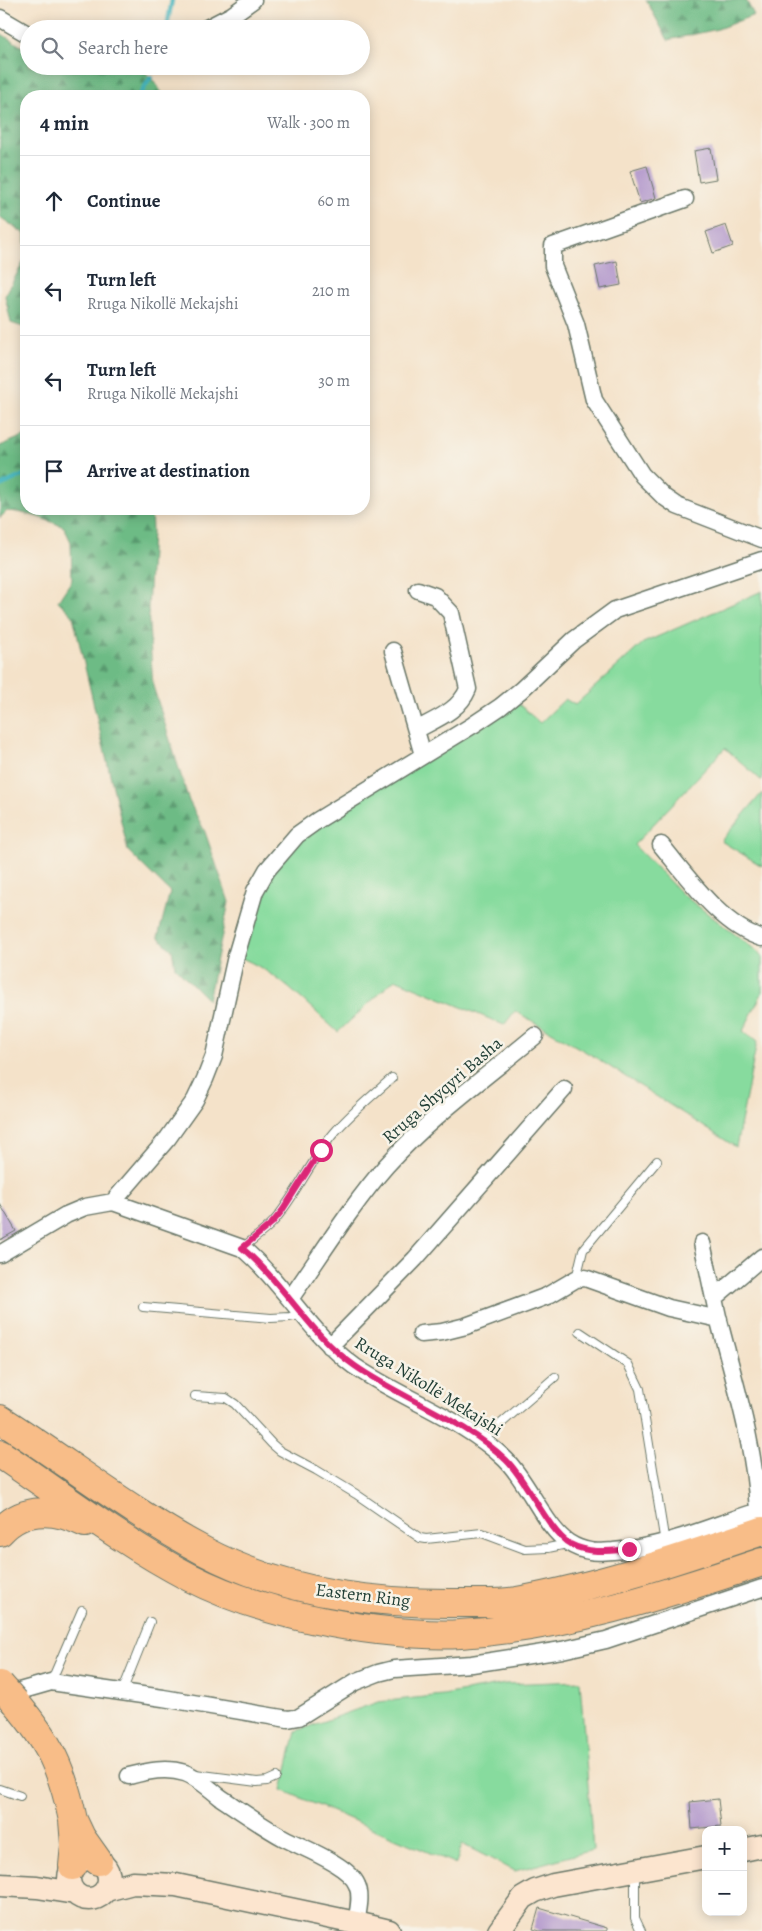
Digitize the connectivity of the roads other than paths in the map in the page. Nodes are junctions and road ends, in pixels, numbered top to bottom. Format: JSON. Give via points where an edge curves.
{"nodes":[{"id":1,"x":253,"y":0,"type":"edge"},
{"id":2,"x":0,"y":18,"type":"edge"},
{"id":3,"x":222,"y":20,"type":"edge"},
{"id":4,"x":20,"y":29,"type":"edge"},
{"id":5,"x":685,"y":199,"type":"dead end"},
{"id":6,"x":762,"y":539,"type":"edge"},
{"id":7,"x":762,"y":560,"type":"edge"},
{"id":8,"x":418,"y":590,"type":"dead end"},
{"id":9,"x":393,"y":651,"type":"dead end"},
{"id":10,"x":416,"y":730,"type":"junction"},
{"id":11,"x":423,"y":756,"type":"junction"},
{"id":12,"x":661,"y":845,"type":"dead end"},
{"id":13,"x":762,"y":938,"type":"edge"},
{"id":14,"x":535,"y":1036,"type":"dead end"},
{"id":15,"x":392,"y":1078,"type":"dead end"},
{"id":16,"x":564,"y":1089,"type":"dead end"},
{"id":17,"x":658,"y":1161,"type":"dead end"},
{"id":18,"x":113,"y":1202,"type":"junction"},
{"id":19,"x":702,"y":1243,"type":"dead end"},
{"id":20,"x":242,"y":1248,"type":"junction"},
{"id":21,"x":0,"y":1254,"type":"edge"},
{"id":22,"x":762,"y":1257,"type":"edge"},
{"id":23,"x":576,"y":1279,"type":"junction"},
{"id":24,"x":714,"y":1298,"type":"junction"},
{"id":25,"x":290,"y":1299,"type":"junction"},
{"id":26,"x":143,"y":1308,"type":"dead end"},
{"id":27,"x":303,"y":1314,"type":"junction"},
{"id":28,"x":719,"y":1319,"type":"junction"},
{"id":29,"x":580,"y":1332,"type":"dead end"},
{"id":30,"x":421,"y":1334,"type":"dead end"},
{"id":31,"x":330,"y":1346,"type":"junction"},
{"id":32,"x":555,"y":1377,"type":"dead end"},
{"id":33,"x":195,"y":1396,"type":"dead end"},
{"id":34,"x":0,"y":1419,"type":"edge"},
{"id":35,"x":482,"y":1440,"type":"junction"},
{"id":36,"x":0,"y":1454,"type":"edge"},
{"id":37,"x":761,"y":1517,"type":"edge"},
{"id":38,"x":0,"y":1532,"type":"edge"},
{"id":39,"x":569,"y":1543,"type":"junction"},
{"id":40,"x":665,"y":1543,"type":"junction"},
{"id":41,"x":762,"y":1562,"type":"edge"},
{"id":42,"x":762,"y":1588,"type":"edge"},
{"id":43,"x":82,"y":1610,"type":"dead end"},
{"id":44,"x":150,"y":1622,"type":"dead end"},
{"id":45,"x":458,"y":1634,"type":"junction"},
{"id":46,"x":51,"y":1682,"type":"junction"},
{"id":47,"x":4,"y":1692,"type":"edge"},
{"id":48,"x":122,"y":1692,"type":"junction"},
{"id":49,"x":188,"y":1774,"type":"junction"},
{"id":50,"x":129,"y":1776,"type":"dead end"},
{"id":51,"x":276,"y":1777,"type":"dead end"},
{"id":52,"x":0,"y":1789,"type":"edge"},
{"id":53,"x":20,"y":1796,"type":"dead end"},
{"id":54,"x":762,"y":1846,"type":"edge"},
{"id":55,"x":747,"y":1849,"type":"edge"},
{"id":56,"x":702,"y":1858,"type":"edge"},
{"id":57,"x":636,"y":1871,"type":"junction"},
{"id":58,"x":88,"y":1877,"type":"junction"},
{"id":59,"x":0,"y":1884,"type":"edge"},
{"id":60,"x":356,"y":1923,"type":"junction"},
{"id":61,"x":389,"y":1931,"type":"edge"},
{"id":62,"x":499,"y":1931,"type":"edge"},
{"id":63,"x":641,"y":1931,"type":"edge"}],
"edges":[{"from":1,"to":3,"type":"street"},
{"from":2,"to":4,"type":"street"},
{"from":5,"to":6,"type":"street","via":[[553,246],[553,266],[576,324],[594,400],[642,475],[677,506]]},
{"from":7,"to":11,"type":"street","via":[[616,610],[574,640],[512,698]]},
{"from":8,"to":10,"type":"street","via":[[435,596],[451,614],[468,689],[464,699],[452,710]]},
{"from":9,"to":10,"type":"street"},
{"from":10,"to":11,"type":"street"},
{"from":11,"to":18,"type":"street","via":[[307,827],[267,870],[250,904],[214,1056],[205,1080],[168,1138]]},
{"from":12,"to":13,"type":"street","via":[[723,915],[743,930]]},
{"from":14,"to":25,"type":"street","name":"Rruga Shyqyri Basha","via":[[420,1131],[386,1167]]},
{"from":15,"to":20,"type":"lane","via":[[334,1132],[282,1211]]},
{"from":16,"to":31,"type":"street","via":[[415,1259]]},
{"from":17,"to":23,"type":"lane","via":[[583,1250]]},
{"from":18,"to":20,"type":"street","name":"Rruga Nikollë Mekajshi"},
{"from":18,"to":21,"type":"street","name":"Rruga Nikollë Mekajshi","via":[[85,1207],[66,1215]]},
{"from":19,"to":24,"type":"street"},
{"from":20,"to":25,"type":"street","name":"Rruga Nikollë Mekajshi"},
{"from":22,"to":24,"type":"street"},
{"from":23,"to":28,"type":"street","via":[[594,1280],[669,1308]]},
{"from":23,"to":30,"type":"street","via":[[547,1296],[466,1326]]},
{"from":24,"to":28,"type":"street"},
{"from":25,"to":27,"type":"street","name":"Rruga Nikollë Mekajshi"},
{"from":26,"to":27,"type":"lane","via":[[271,1318]]},
{"from":27,"to":31,"type":"street","name":"Rruga Nikollë Mekajshi"},
{"from":28,"to":37,"type":"street","via":[[740,1400]]},
{"from":29,"to":40,"type":"lane","via":[[628,1364],[640,1389]]},
{"from":31,"to":35,"type":"street","name":"Rruga Nikollë Mekajshi","via":[[354,1366]]},
{"from":32,"to":35,"type":"lane"},
{"from":33,"to":39,"type":"lane","via":[[226,1398],[280,1451],[356,1494],[420,1538],[482,1533],[525,1549]]},
{"from":34,"to":37,"type":"highway","name":"Eastern Ring","via":[[204,1552],[274,1579],[320,1592],[359,1598],[447,1603],[514,1601],[614,1577]]},
{"from":35,"to":39,"type":"street","name":"Rruga Nikollë Mekajshi","via":[[516,1470],[548,1519]]},
{"from":36,"to":45,"type":"highway","name":"Eastern Ring","via":[[118,1535],[189,1577],[224,1593],[308,1620],[405,1633]]},
{"from":37,"to":40,"type":"street","name":"Rruga Nikollë Mekajshi"},
{"from":38,"to":45,"type":"highway","via":[[23,1516],[45,1511],[59,1512],[84,1522],[198,1586],[290,1621],[394,1637],[440,1639]]},
{"from":39,"to":40,"type":"street","name":"Rruga Nikollë Mekajshi","via":[[592,1552]]},
{"from":41,"to":45,"type":"highway","name":"Eastern Ring","via":[[676,1591],[592,1613],[536,1625]]},
{"from":42,"to":48,"type":"street","via":[[606,1640],[562,1650],[472,1664],[378,1673],[355,1682],[299,1717],[288,1719]]},
{"from":43,"to":46,"type":"lane"},
{"from":44,"to":48,"type":"lane"},
{"from":46,"to":47,"type":"street"},
{"from":46,"to":48,"type":"street"},
{"from":47,"to":58,"type":"highway","via":[[30,1719],[54,1756],[81,1837]]},
{"from":49,"to":50,"type":"street","via":[[152,1770]]},
{"from":49,"to":51,"type":"lane","via":[[257,1782]]},
{"from":49,"to":60,"type":"street","via":[[252,1818],[352,1876],[360,1895]]},
{"from":52,"to":53,"type":"lane"},
{"from":54,"to":55,"type":"main road"},
{"from":56,"to":57,"type":"main road"},
{"from":57,"to":62,"type":"main road","via":[[535,1891],[523,1898]]},
{"from":57,"to":63,"type":"lane","via":[[635,1918]]},
{"from":58,"to":59,"type":"main road","via":[[37,1887]]},
{"from":58,"to":60,"type":"main road","via":[[176,1885]]},
{"from":60,"to":61,"type":"main road"}]}
